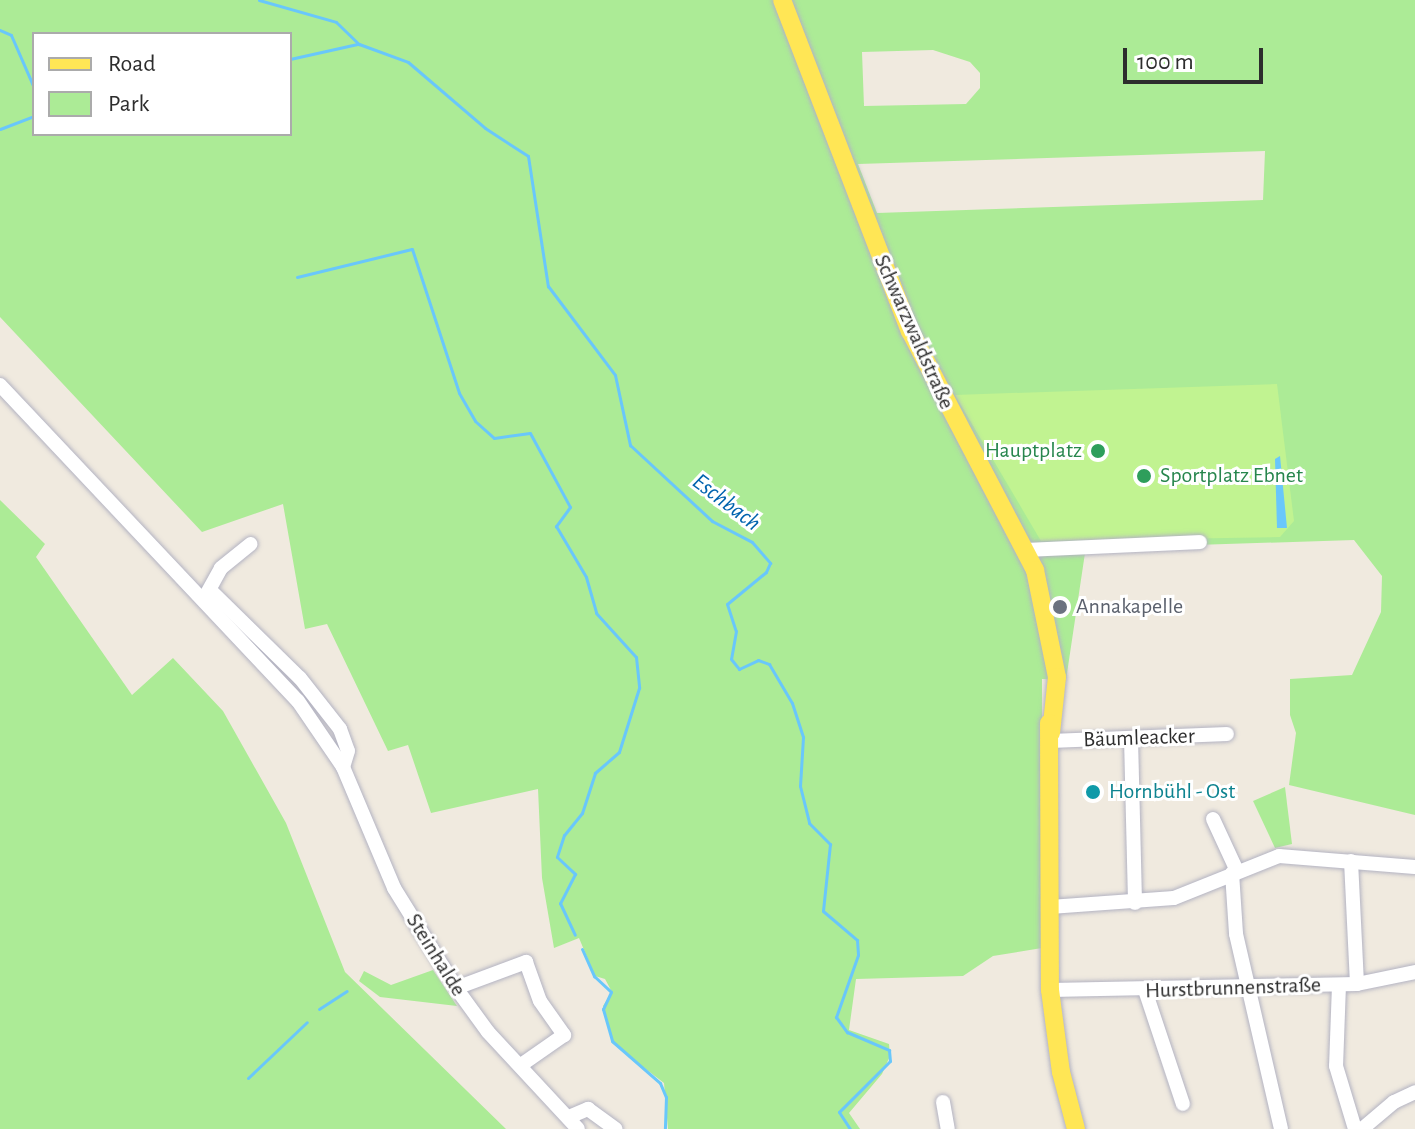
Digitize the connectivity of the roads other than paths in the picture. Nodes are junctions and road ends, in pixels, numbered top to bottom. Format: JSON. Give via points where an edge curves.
{"nodes":[{"id":1,"x":782,"y":0,"type":"edge"},
{"id":2,"x":0,"y":385,"type":"edge"},
{"id":3,"x":1200,"y":542,"type":"dead end"},
{"id":4,"x":251,"y":544,"type":"dead end"},
{"id":5,"x":1027,"y":550,"type":"junction"},
{"id":6,"x":206,"y":596,"type":"junction"},
{"id":7,"x":1227,"y":734,"type":"dead end"},
{"id":8,"x":1051,"y":737,"type":"junction"},
{"id":9,"x":1131,"y":738,"type":"junction"},
{"id":10,"x":1213,"y":819,"type":"dead end"},
{"id":11,"x":1351,"y":861,"type":"junction"},
{"id":12,"x":1415,"y":867,"type":"edge"},
{"id":13,"x":1235,"y":872,"type":"junction"},
{"id":14,"x":1135,"y":903,"type":"junction"},
{"id":15,"x":1050,"y":907,"type":"junction"},
{"id":16,"x":1415,"y":972,"type":"edge"},
{"id":17,"x":1357,"y":984,"type":"junction"},
{"id":18,"x":1339,"y":985,"type":"junction"},
{"id":19,"x":1247,"y":987,"type":"junction"},
{"id":20,"x":456,"y":988,"type":"junction"},
{"id":21,"x":1050,"y":990,"type":"junction"},
{"id":22,"x":1145,"y":990,"type":"junction"},
{"id":23,"x":521,"y":1065,"type":"junction"},
{"id":24,"x":1415,"y":1092,"type":"edge"},
{"id":25,"x":943,"y":1102,"type":"dead end"},
{"id":26,"x":1183,"y":1104,"type":"dead end"},
{"id":27,"x":573,"y":1123,"type":"edge"},
{"id":28,"x":616,"y":1129,"type":"edge"},
{"id":29,"x":948,"y":1129,"type":"edge"},
{"id":30,"x":1076,"y":1129,"type":"edge"},
{"id":31,"x":1281,"y":1129,"type":"edge"},
{"id":32,"x":1355,"y":1129,"type":"edge"},
{"id":33,"x":1362,"y":1129,"type":"edge"}],
"edges":[{"from":1,"to":5,"type":"main road","name":"Schwarzwaldstraße","via":[[910,331]]},
{"from":2,"to":6,"type":"street","name":"Steinhalde"},
{"from":3,"to":5,"type":"street"},
{"from":4,"to":6,"type":"street","via":[[221,568]]},
{"from":5,"to":8,"type":"main road","name":"Schwarzwaldstraße","via":[[1040,586],[1058,699]]},
{"from":6,"to":20,"type":"street","name":"Steinhalde","via":[[300,678],[340,729],[348,751],[343,767],[394,888]]},
{"from":7,"to":9,"type":"street","name":"Bäumleacker"},
{"from":8,"to":9,"type":"street","name":"Bäumleacker"},
{"from":8,"to":15,"type":"main road","name":"Schwarzwaldstraße"},
{"from":9,"to":14,"type":"street"},
{"from":10,"to":13,"type":"street"},
{"from":11,"to":12,"type":"street"},
{"from":11,"to":13,"type":"street","via":[[1279,856]]},
{"from":11,"to":17,"type":"street"},
{"from":13,"to":14,"type":"street","via":[[1174,898]]},
{"from":13,"to":19,"type":"street"},
{"from":14,"to":15,"type":"street"},
{"from":15,"to":21,"type":"main road","name":"Schwarzwaldstraße"},
{"from":16,"to":17,"type":"street","name":"Hurstbrunnenstraße"},
{"from":17,"to":18,"type":"street","name":"Hurstbrunnenstraße"},
{"from":18,"to":19,"type":"street","name":"Hurstbrunnenstraße"},
{"from":18,"to":32,"type":"street","via":[[1336,1066]]},
{"from":19,"to":22,"type":"street","name":"Hurstbrunnenstraße"},
{"from":19,"to":31,"type":"street"},
{"from":20,"to":23,"type":"street","name":"Steinhalde"},
{"from":20,"to":23,"type":"street","via":[[526,962],[540,1001],[564,1035]]},
{"from":21,"to":22,"type":"street","name":"Hurstbrunnenstraße"},
{"from":21,"to":30,"type":"main road","name":"Schwarzwaldstraße","via":[[1061,1072]]},
{"from":22,"to":26,"type":"street"},
{"from":23,"to":27,"type":"street","name":"Steinhalde"},
{"from":24,"to":33,"type":"street"},
{"from":25,"to":29,"type":"street"},
{"from":27,"to":28,"type":"street","name":"Steinhalde","via":[[588,1109]]}]}
